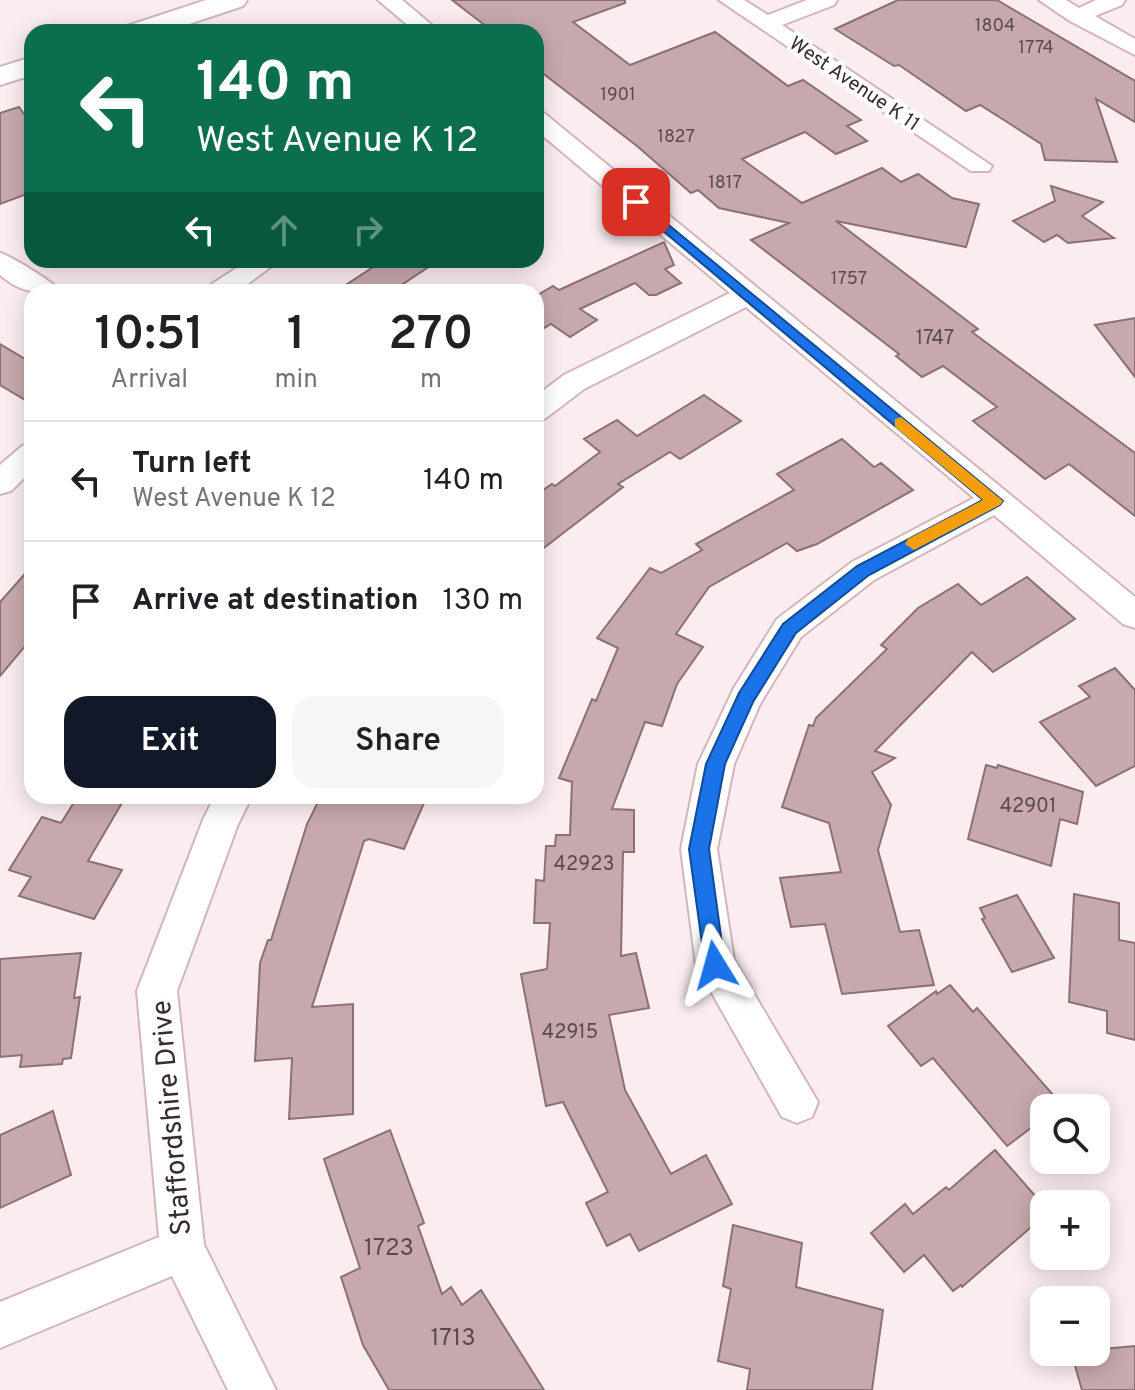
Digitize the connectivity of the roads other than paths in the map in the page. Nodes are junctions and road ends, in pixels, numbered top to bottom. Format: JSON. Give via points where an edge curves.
{"nodes":[{"id":1,"x":233,"y":0,"type":"edge"},
{"id":2,"x":389,"y":0,"type":"edge"},
{"id":3,"x":730,"y":0,"type":"edge"},
{"id":4,"x":826,"y":0,"type":"edge"},
{"id":5,"x":1050,"y":0,"type":"edge"},
{"id":6,"x":1114,"y":0,"type":"edge"},
{"id":7,"x":1078,"y":16,"type":"junction"},
{"id":8,"x":161,"y":24,"type":"edge"},
{"id":9,"x":419,"y":24,"type":"edge"},
{"id":10,"x":765,"y":24,"type":"junction"},
{"id":11,"x":1135,"y":48,"type":"edge"},
{"id":12,"x":24,"y":68,"type":"edge"},
{"id":13,"x":0,"y":76,"type":"edge"},
{"id":14,"x":544,"y":129,"type":"edge"},
{"id":15,"x":980,"y":166,"type":"dead end"},
{"id":16,"x":0,"y":261,"type":"edge"},
{"id":17,"x":255,"y":268,"type":"edge"},
{"id":18,"x":34,"y":284,"type":"edge"},
{"id":19,"x":230,"y":284,"type":"edge"},
{"id":20,"x":748,"y":295,"type":"junction"},
{"id":21,"x":544,"y":405,"type":"edge"},
{"id":22,"x":24,"y":460,"type":"edge"},
{"id":23,"x":0,"y":483,"type":"edge"},
{"id":24,"x":995,"y":501,"type":"junction"},
{"id":25,"x":1135,"y":615,"type":"edge"},
{"id":26,"x":230,"y":804,"type":"edge"},
{"id":27,"x":797,"y":1102,"type":"dead end"},
{"id":28,"x":182,"y":1249,"type":"junction"},
{"id":29,"x":0,"y":1325,"type":"edge"},
{"id":30,"x":253,"y":1390,"type":"edge"}],
"edges":[{"from":1,"to":8,"type":"main road"},
{"from":2,"to":9,"type":"street"},
{"from":3,"to":10,"type":"street","name":"West Avenue K 11"},
{"from":4,"to":10,"type":"street"},
{"from":5,"to":7,"type":"street"},
{"from":6,"to":7,"type":"street"},
{"from":7,"to":11,"type":"street"},
{"from":10,"to":15,"type":"street","name":"West Avenue K 11"},
{"from":12,"to":13,"type":"main road"},
{"from":14,"to":20,"type":"street"},
{"from":16,"to":18,"type":"street"},
{"from":17,"to":19,"type":"street"},
{"from":20,"to":21,"type":"street","via":[[574,382]]},
{"from":20,"to":24,"type":"street"},
{"from":22,"to":23,"type":"street"},
{"from":24,"to":25,"type":"street"},
{"from":24,"to":27,"type":"street","via":[[863,571],[789,628],[746,698],[716,764],[699,849],[715,965]]},
{"from":26,"to":28,"type":"street","name":"Staffordshire Drive","via":[[157,991]]},
{"from":28,"to":29,"type":"street"},
{"from":28,"to":30,"type":"street","name":"Staffordshire Drive"}]}
